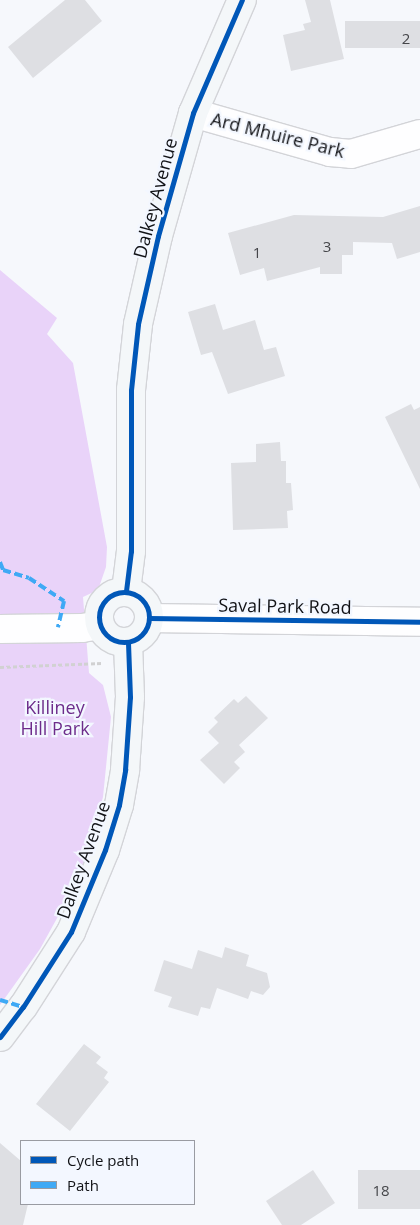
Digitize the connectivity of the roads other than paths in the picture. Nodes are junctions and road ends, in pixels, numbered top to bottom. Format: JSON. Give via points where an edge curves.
{"nodes":[{"id":1,"x":242,"y":0,"type":"edge"},
{"id":2,"x":193,"y":113,"type":"junction"},
{"id":3,"x":420,"y":134,"type":"edge"},
{"id":4,"x":126,"y":592,"type":"junction"},
{"id":5,"x":149,"y":618,"type":"junction"},
{"id":6,"x":420,"y":622,"type":"edge"},
{"id":7,"x":100,"y":625,"type":"junction"},
{"id":8,"x":0,"y":629,"type":"edge"},
{"id":9,"x":128,"y":651,"type":"junction"},
{"id":10,"x":0,"y":1037,"type":"edge"}],
"edges":[{"from":1,"to":2,"type":"street","name":"Dalkey Avenue"},
{"from":2,"to":3,"type":"street","name":"Ard Mhuire Park","via":[[330,152],[351,154]]},
{"from":2,"to":4,"type":"street","name":"Dalkey Avenue","via":[[158,236],[138,324],[131,390],[131,551]]},
{"from":4,"to":5,"type":"street","via":[[144,602]]},
{"from":4,"to":7,"type":"street","via":[[106,599],[99,610]]},
{"from":5,"to":6,"type":"street","name":"Saval Park Road"},
{"from":5,"to":9,"type":"street","via":[[141,636]]},
{"from":7,"to":8,"type":"street"},
{"from":7,"to":9,"type":"street"},
{"from":9,"to":10,"type":"street","name":"Dalkey Avenue","via":[[125,770],[119,805],[105,850],[71,932],[23,1008]]}]}
